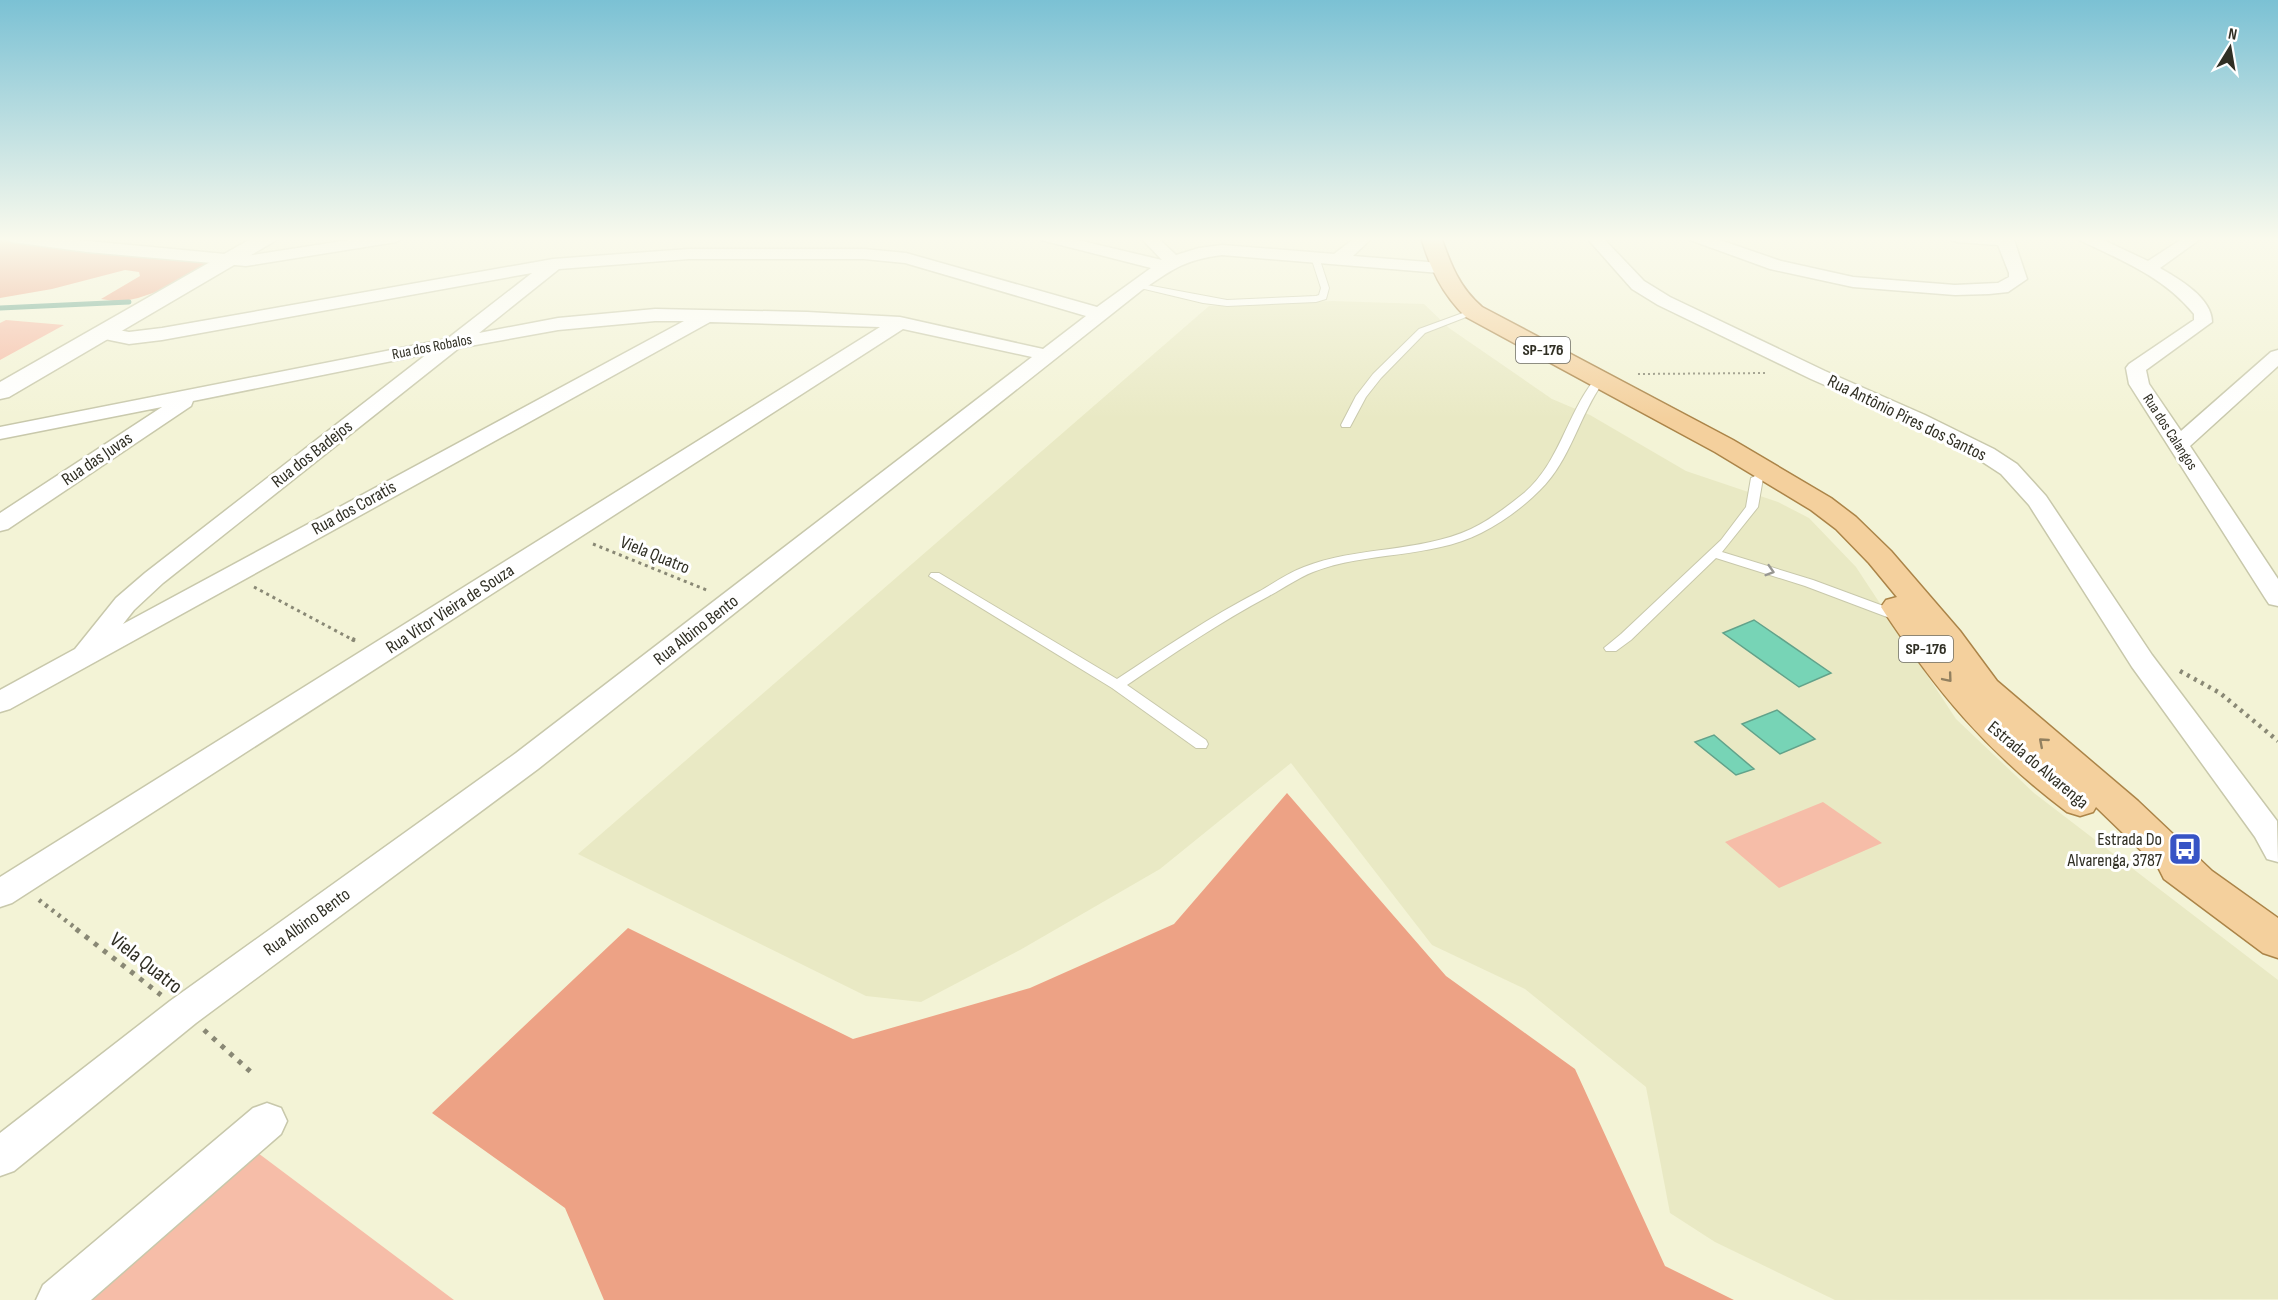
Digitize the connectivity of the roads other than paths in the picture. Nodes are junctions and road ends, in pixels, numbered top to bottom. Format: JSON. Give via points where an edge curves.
{"nodes":[{"id":1,"x":161,"y":298,"type":"edge"},
{"id":2,"x":365,"y":298,"type":"edge"},
{"id":3,"x":512,"y":298,"type":"edge"},
{"id":4,"x":1043,"y":298,"type":"edge"},
{"id":5,"x":1121,"y":298,"type":"edge"},
{"id":6,"x":1192,"y":298,"type":"edge"},
{"id":7,"x":1321,"y":298,"type":"edge"},
{"id":8,"x":1458,"y":298,"type":"edge"},
{"id":9,"x":1661,"y":298,"type":"edge"},
{"id":10,"x":2190,"y":298,"type":"edge"},
{"id":11,"x":1474,"y":312,"type":"junction"},
{"id":12,"x":1100,"y":314,"type":"junction"},
{"id":13,"x":710,"y":315,"type":"junction"},
{"id":14,"x":900,"y":323,"type":"junction"},
{"id":15,"x":102,"y":333,"type":"junction"},
{"id":16,"x":455,"y":343,"type":"junction"},
{"id":17,"x":1046,"y":354,"type":"junction"},
{"id":18,"x":2278,"y":356,"type":"edge"},
{"id":19,"x":1599,"y":381,"type":"junction"},
{"id":20,"x":0,"y":392,"type":"edge"},
{"id":21,"x":194,"y":394,"type":"junction"},
{"id":22,"x":1663,"y":414,"type":"junction"},
{"id":23,"x":1346,"y":425,"type":"dead end"},
{"id":24,"x":0,"y":433,"type":"edge"},
{"id":25,"x":2178,"y":445,"type":"junction"},
{"id":26,"x":1757,"y":478,"type":"junction"},
{"id":27,"x":0,"y":524,"type":"edge"},
{"id":28,"x":1715,"y":554,"type":"junction"},
{"id":29,"x":935,"y":576,"type":"dead end"},
{"id":30,"x":2278,"y":598,"type":"edge"},
{"id":31,"x":1905,"y":619,"type":"junction"},
{"id":32,"x":1611,"y":648,"type":"dead end"},
{"id":33,"x":82,"y":657,"type":"junction"},
{"id":34,"x":1117,"y":685,"type":"junction"},
{"id":35,"x":0,"y":702,"type":"edge"},
{"id":36,"x":1201,"y":744,"type":"dead end"},
{"id":37,"x":2278,"y":850,"type":"edge"},
{"id":38,"x":2196,"y":879,"type":"junction"},
{"id":39,"x":8,"y":889,"type":"edge"},
{"id":40,"x":2278,"y":941,"type":"edge"},
{"id":41,"x":267,"y":1121,"type":"dead end"},
{"id":42,"x":0,"y":1157,"type":"edge"},
{"id":43,"x":58,"y":1300,"type":"edge"}],
"edges":[{"from":1,"to":15,"type":"street"},
{"from":2,"to":15,"type":"street","via":[[162,334],[129,338]]},
{"from":3,"to":16,"type":"street","name":"Rua dos Badejos"},
{"from":4,"to":12,"type":"street"},
{"from":5,"to":12,"type":"street","name":"Rua Albino Bento"},
{"from":6,"to":7,"type":"lane","via":[[1227,303]]},
{"from":8,"to":11,"type":"main road","name":"Estrada do Alvarenga","number":"SP-176"},
{"from":9,"to":37,"type":"street","name":"Rua Antônio Pires dos Santos","via":[[1918,419],[2009,469],[2038,501],[2142,661]]},
{"from":10,"to":25,"type":"street","name":"Rua dos Calangos","via":[[2203,313],[2203,322],[2136,368],[2139,384]]},
{"from":11,"to":19,"type":"main road","name":"Estrada do Alvarenga","number":"SP-176"},
{"from":11,"to":23,"type":"lane","via":[[1422,331],[1360,396]]},
{"from":12,"to":17,"type":"street","name":"Rua Albino Bento"},
{"from":13,"to":14,"type":"street","name":"Rua dos Robalos"},
{"from":13,"to":16,"type":"street","name":"Rua dos Robalos","via":[[600,319]]},
{"from":13,"to":33,"type":"street","name":"Rua dos Coratis"},
{"from":14,"to":17,"type":"street","name":"Rua dos Robalos"},
{"from":14,"to":39,"type":"street","name":"Rua Vitor Vieira de Souza"},
{"from":15,"to":20,"type":"street"},
{"from":16,"to":21,"type":"street","name":"Rua dos Robalos"},
{"from":16,"to":33,"type":"street","name":"Rua dos Badejos","via":[[154,578],[125,604]]},
{"from":17,"to":42,"type":"street","name":"Rua Albino Bento","via":[[527,761],[183,1012]]},
{"from":18,"to":25,"type":"street"},
{"from":19,"to":22,"type":"main road","name":"Estrada do Alvarenga","number":"SP-176"},
{"from":19,"to":34,"type":"lane","via":[[1588,394],[1544,481],[1493,522],[1466,536],[1339,560],[1308,570],[1204,627]]},
{"from":21,"to":24,"type":"street","name":"Rua dos Robalos"},
{"from":21,"to":27,"type":"street","name":"Rua das Juvas"},
{"from":22,"to":26,"type":"main road","name":"Estrada do Alvarenga","number":"SP-176"},
{"from":38,"to":22,"type":"main road","name":"Estrada do Alvarenga","number":"SP-176","one_way":true,"via":[[2125,811],[1985,689],[1866,540],[1780,478]]},
{"from":25,"to":30,"type":"street","name":"Rua dos Calangos"},
{"from":26,"to":28,"type":"lane","via":[[1752,507]]},
{"from":26,"to":31,"type":"main road","name":"Estrada do Alvarenga","number":"SP-176","via":[[1837,533],[1874,574]]},
{"from":28,"to":31,"type":"lane","one_way":true},
{"from":28,"to":32,"type":"lane"},
{"from":29,"to":34,"type":"lane"},
{"from":31,"to":38,"type":"main road","name":"Estrada do Alvarenga","number":"SP-176","one_way":true,"via":[[1937,664],[2007,743],[2103,819]]},
{"from":33,"to":35,"type":"street","name":"Rua dos Coratis"},
{"from":34,"to":36,"type":"lane"},
{"from":38,"to":40,"type":"main road","name":"Estrada do Alvarenga","number":"SP-176"},
{"from":41,"to":43,"type":"street"}]}
